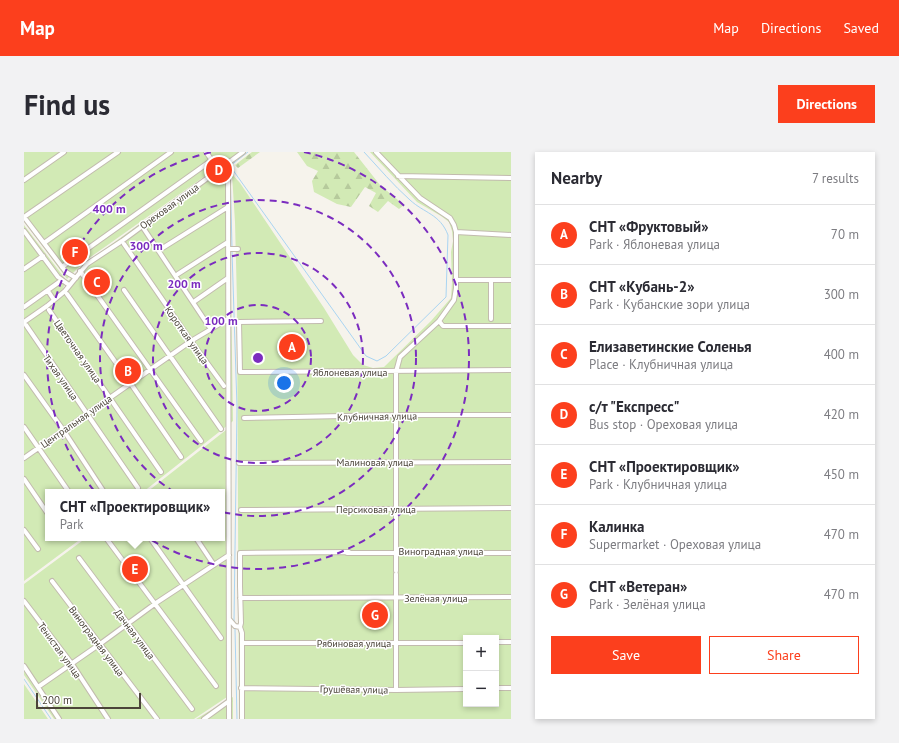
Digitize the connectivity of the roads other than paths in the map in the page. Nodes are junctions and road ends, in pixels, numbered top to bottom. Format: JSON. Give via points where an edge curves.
{"nodes":[{"id":1,"x":64,"y":152,"type":"edge"},
{"id":2,"x":118,"y":152,"type":"edge"},
{"id":3,"x":171,"y":152,"type":"edge"},
{"id":4,"x":206,"y":152,"type":"edge"},
{"id":5,"x":243,"y":152,"type":"edge"},
{"id":6,"x":376,"y":152,"type":"edge"},
{"id":7,"x":212,"y":160,"type":"junction"},
{"id":8,"x":228,"y":163,"type":"junction"},
{"id":9,"x":219,"y":170,"type":"junction"},
{"id":10,"x":398,"y":176,"type":"junction"},
{"id":11,"x":511,"y":178,"type":"edge"},
{"id":12,"x":24,"y":180,"type":"edge"},
{"id":13,"x":228,"y":207,"type":"junction"},
{"id":14,"x":24,"y":217,"type":"edge"},
{"id":15,"x":144,"y":229,"type":"dead end"},
{"id":16,"x":24,"y":232,"type":"edge"},
{"id":17,"x":456,"y":232,"type":"junction"},
{"id":18,"x":511,"y":234,"type":"edge"},
{"id":19,"x":228,"y":242,"type":"junction"},
{"id":20,"x":44,"y":243,"type":"junction"},
{"id":21,"x":124,"y":244,"type":"dead end"},
{"id":22,"x":161,"y":249,"type":"dead end"},
{"id":23,"x":42,"y":256,"type":"junction"},
{"id":24,"x":62,"y":267,"type":"junction"},
{"id":25,"x":24,"y":269,"type":"edge"},
{"id":26,"x":80,"y":271,"type":"junction"},
{"id":27,"x":178,"y":274,"type":"dead end"},
{"id":28,"x":76,"y":278,"type":"junction"},
{"id":29,"x":228,"y":278,"type":"junction"},
{"id":30,"x":62,"y":280,"type":"junction"},
{"id":31,"x":455,"y":280,"type":"junction"},
{"id":32,"x":491,"y":280,"type":"junction"},
{"id":33,"x":511,"y":280,"type":"edge"},
{"id":34,"x":69,"y":285,"type":"junction"},
{"id":35,"x":124,"y":290,"type":"dead end"},
{"id":36,"x":48,"y":291,"type":"junction"},
{"id":37,"x":68,"y":294,"type":"dead end"},
{"id":38,"x":54,"y":300,"type":"junction"},
{"id":39,"x":195,"y":301,"type":"dead end"},
{"id":40,"x":24,"y":307,"type":"edge"},
{"id":41,"x":49,"y":310,"type":"dead end"},
{"id":42,"x":228,"y":319,"type":"junction"},
{"id":43,"x":491,"y":319,"type":"dead end"},
{"id":44,"x":321,"y":321,"type":"dead end"},
{"id":45,"x":439,"y":321,"type":"junction"},
{"id":46,"x":25,"y":324,"type":"edge"},
{"id":47,"x":511,"y":326,"type":"edge"},
{"id":48,"x":210,"y":328,"type":"junction"},
{"id":49,"x":191,"y":342,"type":"junction"},
{"id":50,"x":170,"y":356,"type":"junction"},
{"id":51,"x":229,"y":359,"type":"junction"},
{"id":52,"x":237,"y":359,"type":"junction"},
{"id":53,"x":150,"y":370,"type":"junction"},
{"id":54,"x":511,"y":370,"type":"edge"},
{"id":55,"x":396,"y":372,"type":"junction"},
{"id":56,"x":24,"y":375,"type":"edge"},
{"id":57,"x":131,"y":384,"type":"junction"},
{"id":58,"x":224,"y":386,"type":"dead end"},
{"id":59,"x":110,"y":397,"type":"junction"},
{"id":60,"x":87,"y":415,"type":"junction"},
{"id":61,"x":396,"y":415,"type":"junction"},
{"id":62,"x":511,"y":415,"type":"edge"},
{"id":63,"x":244,"y":418,"type":"dead end"},
{"id":64,"x":24,"y":426,"type":"edge"},
{"id":65,"x":221,"y":429,"type":"dead end"},
{"id":66,"x":64,"y":431,"type":"junction"},
{"id":67,"x":201,"y":441,"type":"dead end"},
{"id":68,"x":39,"y":448,"type":"junction"},
{"id":69,"x":24,"y":458,"type":"edge"},
{"id":70,"x":181,"y":458,"type":"dead end"},
{"id":71,"x":239,"y":462,"type":"dead end"},
{"id":72,"x":396,"y":462,"type":"junction"},
{"id":73,"x":511,"y":462,"type":"edge"},
{"id":74,"x":161,"y":472,"type":"dead end"},
{"id":75,"x":24,"y":479,"type":"edge"},
{"id":76,"x":138,"y":488,"type":"dead end"},
{"id":77,"x":67,"y":489,"type":"edge"},
{"id":78,"x":102,"y":489,"type":"edge"},
{"id":79,"x":511,"y":508,"type":"edge"},
{"id":80,"x":396,"y":509,"type":"junction"},
{"id":81,"x":45,"y":510,"type":"edge"},
{"id":82,"x":240,"y":510,"type":"dead end"},
{"id":83,"x":24,"y":530,"type":"edge"},
{"id":84,"x":108,"y":541,"type":"edge"},
{"id":85,"x":152,"y":541,"type":"edge"},
{"id":86,"x":198,"y":541,"type":"edge"},
{"id":87,"x":38,"y":549,"type":"dead end"},
{"id":88,"x":349,"y":552,"type":"dead end"},
{"id":89,"x":372,"y":552,"type":"dead end"},
{"id":90,"x":396,"y":552,"type":"junction"},
{"id":91,"x":511,"y":552,"type":"edge"},
{"id":92,"x":240,"y":553,"type":"junction"},
{"id":93,"x":229,"y":555,"type":"junction"},
{"id":94,"x":79,"y":558,"type":"dead end"},
{"id":95,"x":214,"y":565,"type":"junction"},
{"id":96,"x":52,"y":581,"type":"dead end"},
{"id":97,"x":184,"y":585,"type":"junction"},
{"id":98,"x":511,"y":597,"type":"edge"},
{"id":99,"x":240,"y":598,"type":"junction"},
{"id":100,"x":396,"y":598,"type":"junction"},
{"id":101,"x":24,"y":602,"type":"edge"},
{"id":102,"x":156,"y":603,"type":"junction"},
{"id":103,"x":229,"y":619,"type":"junction"},
{"id":104,"x":127,"y":623,"type":"junction"},
{"id":105,"x":240,"y":627,"type":"junction"},
{"id":106,"x":221,"y":638,"type":"dead end"},
{"id":107,"x":499,"y":642,"type":"edge"},
{"id":108,"x":511,"y":642,"type":"edge"},
{"id":109,"x":242,"y":643,"type":"junction"},
{"id":110,"x":396,"y":643,"type":"junction"},
{"id":111,"x":463,"y":643,"type":"edge"},
{"id":112,"x":100,"y":644,"type":"junction"},
{"id":113,"x":72,"y":664,"type":"junction"},
{"id":114,"x":24,"y":666,"type":"edge"},
{"id":115,"x":216,"y":686,"type":"dead end"},
{"id":116,"x":38,"y":687,"type":"junction"},
{"id":117,"x":241,"y":688,"type":"junction"},
{"id":118,"x":499,"y":688,"type":"edge"},
{"id":119,"x":511,"y":688,"type":"edge"},
{"id":120,"x":463,"y":689,"type":"edge"},
{"id":121,"x":396,"y":690,"type":"junction"},
{"id":122,"x":230,"y":701,"type":"junction"},
{"id":123,"x":192,"y":709,"type":"dead end"},
{"id":124,"x":59,"y":719,"type":"edge"},
{"id":125,"x":108,"y":719,"type":"edge"},
{"id":126,"x":157,"y":719,"type":"edge"},
{"id":127,"x":204,"y":719,"type":"edge"},
{"id":128,"x":230,"y":719,"type":"edge"},
{"id":129,"x":242,"y":719,"type":"edge"}],
"edges":[{"from":1,"to":12,"type":"street"},
{"from":2,"to":14,"type":"street"},
{"from":3,"to":20,"type":"street"},
{"from":4,"to":7,"type":"street"},
{"from":5,"to":8,"type":"street","name":"Ореховая улица"},
{"from":6,"to":10,"type":"street"},
{"from":7,"to":9,"type":"street"},
{"from":7,"to":24,"type":"street","name":"Ореховая улица"},
{"from":8,"to":9,"type":"street","name":"Ореховая улица"},
{"from":8,"to":13,"type":"street"},
{"from":9,"to":26,"type":"street","name":"Ореховая улица"},
{"from":10,"to":11,"type":"street"},
{"from":10,"to":17,"type":"street","via":[[420,198],[450,218]]},
{"from":13,"to":19,"type":"street"},
{"from":13,"to":22,"type":"street"},
{"from":14,"to":20,"type":"street"},
{"from":15,"to":48,"type":"street"},
{"from":16,"to":23,"type":"street"},
{"from":17,"to":18,"type":"street"},
{"from":17,"to":31,"type":"street"},
{"from":19,"to":27,"type":"street"},
{"from":19,"to":29,"type":"street","via":[[233,249]]},
{"from":20,"to":24,"type":"street"},
{"from":21,"to":49,"type":"street","name":"Короткая улица"},
{"from":23,"to":25,"type":"street"},
{"from":23,"to":30,"type":"street"},
{"from":24,"to":28,"type":"street"},
{"from":26,"to":28,"type":"street","name":"Ореховая улица"},
{"from":26,"to":53,"type":"street"},
{"from":28,"to":34,"type":"street","name":"Ореховая улица"},
{"from":29,"to":39,"type":"street"},
{"from":29,"to":42,"type":"street"},
{"from":30,"to":34,"type":"street"},
{"from":30,"to":36,"type":"street"},
{"from":31,"to":32,"type":"street"},
{"from":31,"to":45,"type":"street","via":[[454,300]]},
{"from":32,"to":33,"type":"street"},
{"from":32,"to":43,"type":"street"},
{"from":34,"to":38,"type":"street","name":"Ореховая улица"},
{"from":35,"to":50,"type":"street"},
{"from":36,"to":38,"type":"street"},
{"from":36,"to":40,"type":"street"},
{"from":37,"to":57,"type":"street"},
{"from":38,"to":46,"type":"street","name":"Ореховая улица"},
{"from":41,"to":59,"type":"street","name":"Цветочная улица"},
{"from":42,"to":48,"type":"street","name":"Центральная улица"},
{"from":42,"to":51,"type":"street"},
{"from":44,"to":52,"type":"street","via":[[239,322]]},
{"from":45,"to":47,"type":"street","via":[[443,326]]},
{"from":45,"to":55,"type":"street","via":[[400,358]]},
{"from":46,"to":60,"type":"street","name":"Тихая улица"},
{"from":48,"to":49,"type":"street","name":"Центральная улица"},
{"from":49,"to":50,"type":"street","name":"Центральная улица"},
{"from":49,"to":58,"type":"street","name":"Короткая улица"},
{"from":50,"to":53,"type":"street","name":"Центральная улица"},
{"from":50,"to":65,"type":"street"},
{"from":51,"to":52,"type":"street"},
{"from":51,"to":93,"type":"street"},
{"from":52,"to":55,"type":"street","name":"Яблоневая улица","via":[[240,372]]},
{"from":53,"to":57,"type":"street","name":"Центральная улица"},
{"from":53,"to":67,"type":"street"},
{"from":54,"to":55,"type":"street","name":"Яблоневая улица"},
{"from":55,"to":61,"type":"street"},
{"from":56,"to":66,"type":"street"},
{"from":57,"to":59,"type":"street","name":"Центральная улица"},
{"from":57,"to":70,"type":"street"},
{"from":59,"to":60,"type":"street","name":"Центральная улица"},
{"from":59,"to":74,"type":"street","name":"Цветочная улица"},
{"from":60,"to":66,"type":"street","name":"Центральная улица"},
{"from":60,"to":76,"type":"street","name":"Тихая улица"},
{"from":61,"to":62,"type":"street","name":"Клубничная улица"},
{"from":61,"to":63,"type":"street","name":"Клубничная улица"},
{"from":61,"to":72,"type":"street"},
{"from":64,"to":68,"type":"street"},
{"from":66,"to":68,"type":"street","name":"Центральная улица"},
{"from":66,"to":78,"type":"street"},
{"from":68,"to":69,"type":"street","name":"Центральная улица"},
{"from":68,"to":77,"type":"street"},
{"from":71,"to":72,"type":"street","name":"Малиновая улица"},
{"from":72,"to":73,"type":"street","name":"Малиновая улица"},
{"from":72,"to":80,"type":"street"},
{"from":75,"to":81,"type":"street"},
{"from":79,"to":80,"type":"street","name":"Персиковая улица"},
{"from":80,"to":82,"type":"street","name":"Персиковая улица"},
{"from":80,"to":90,"type":"street"},
{"from":83,"to":87,"type":"street"},
{"from":84,"to":102,"type":"street"},
{"from":85,"to":97,"type":"street"},
{"from":86,"to":95,"type":"street"},
{"from":88,"to":92,"type":"street"},
{"from":89,"to":90,"type":"street","name":"Виноградная улица"},
{"from":90,"to":91,"type":"street","name":"Виноградная улица"},
{"from":90,"to":92,"type":"street"},
{"from":90,"to":100,"type":"street"},
{"from":92,"to":99,"type":"street"},
{"from":93,"to":95,"type":"street"},
{"from":93,"to":103,"type":"street"},
{"from":94,"to":104,"type":"street","name":"Дачная улица"},
{"from":95,"to":97,"type":"street"},
{"from":96,"to":112,"type":"street","name":"Виноградная улица"},
{"from":97,"to":102,"type":"street"},
{"from":97,"to":106,"type":"street"},
{"from":98,"to":100,"type":"street","name":"Зелёная улица"},
{"from":99,"to":100,"type":"street","name":"Зелёная улица"},
{"from":99,"to":105,"type":"street"},
{"from":100,"to":110,"type":"street"},
{"from":101,"to":113,"type":"street","name":"Тенистая улица"},
{"from":102,"to":104,"type":"street"},
{"from":102,"to":115,"type":"street"},
{"from":103,"to":105,"type":"street","via":[[235,626]]},
{"from":103,"to":122,"type":"street"},
{"from":104,"to":112,"type":"street"},
{"from":104,"to":123,"type":"street","name":"Дачная улица"},
{"from":105,"to":109,"type":"street"},
{"from":107,"to":108,"type":"street"},
{"from":109,"to":110,"type":"street","name":"Рябиновая улица"},
{"from":109,"to":117,"type":"street"},
{"from":110,"to":111,"type":"street","name":"Рябиновая улица"},
{"from":110,"to":121,"type":"street"},
{"from":112,"to":113,"type":"street"},
{"from":112,"to":126,"type":"street","name":"Виноградная улица"},
{"from":113,"to":116,"type":"street"},
{"from":113,"to":125,"type":"street","name":"Тенистая улица"},
{"from":114,"to":116,"type":"street"},
{"from":116,"to":124,"type":"street"},
{"from":117,"to":121,"type":"street","name":"Грушёвая улица"},
{"from":117,"to":129,"type":"street"},
{"from":118,"to":119,"type":"street"},
{"from":120,"to":121,"type":"street","name":"Грушёвая улица"},
{"from":122,"to":127,"type":"street"},
{"from":122,"to":128,"type":"street"}]}
